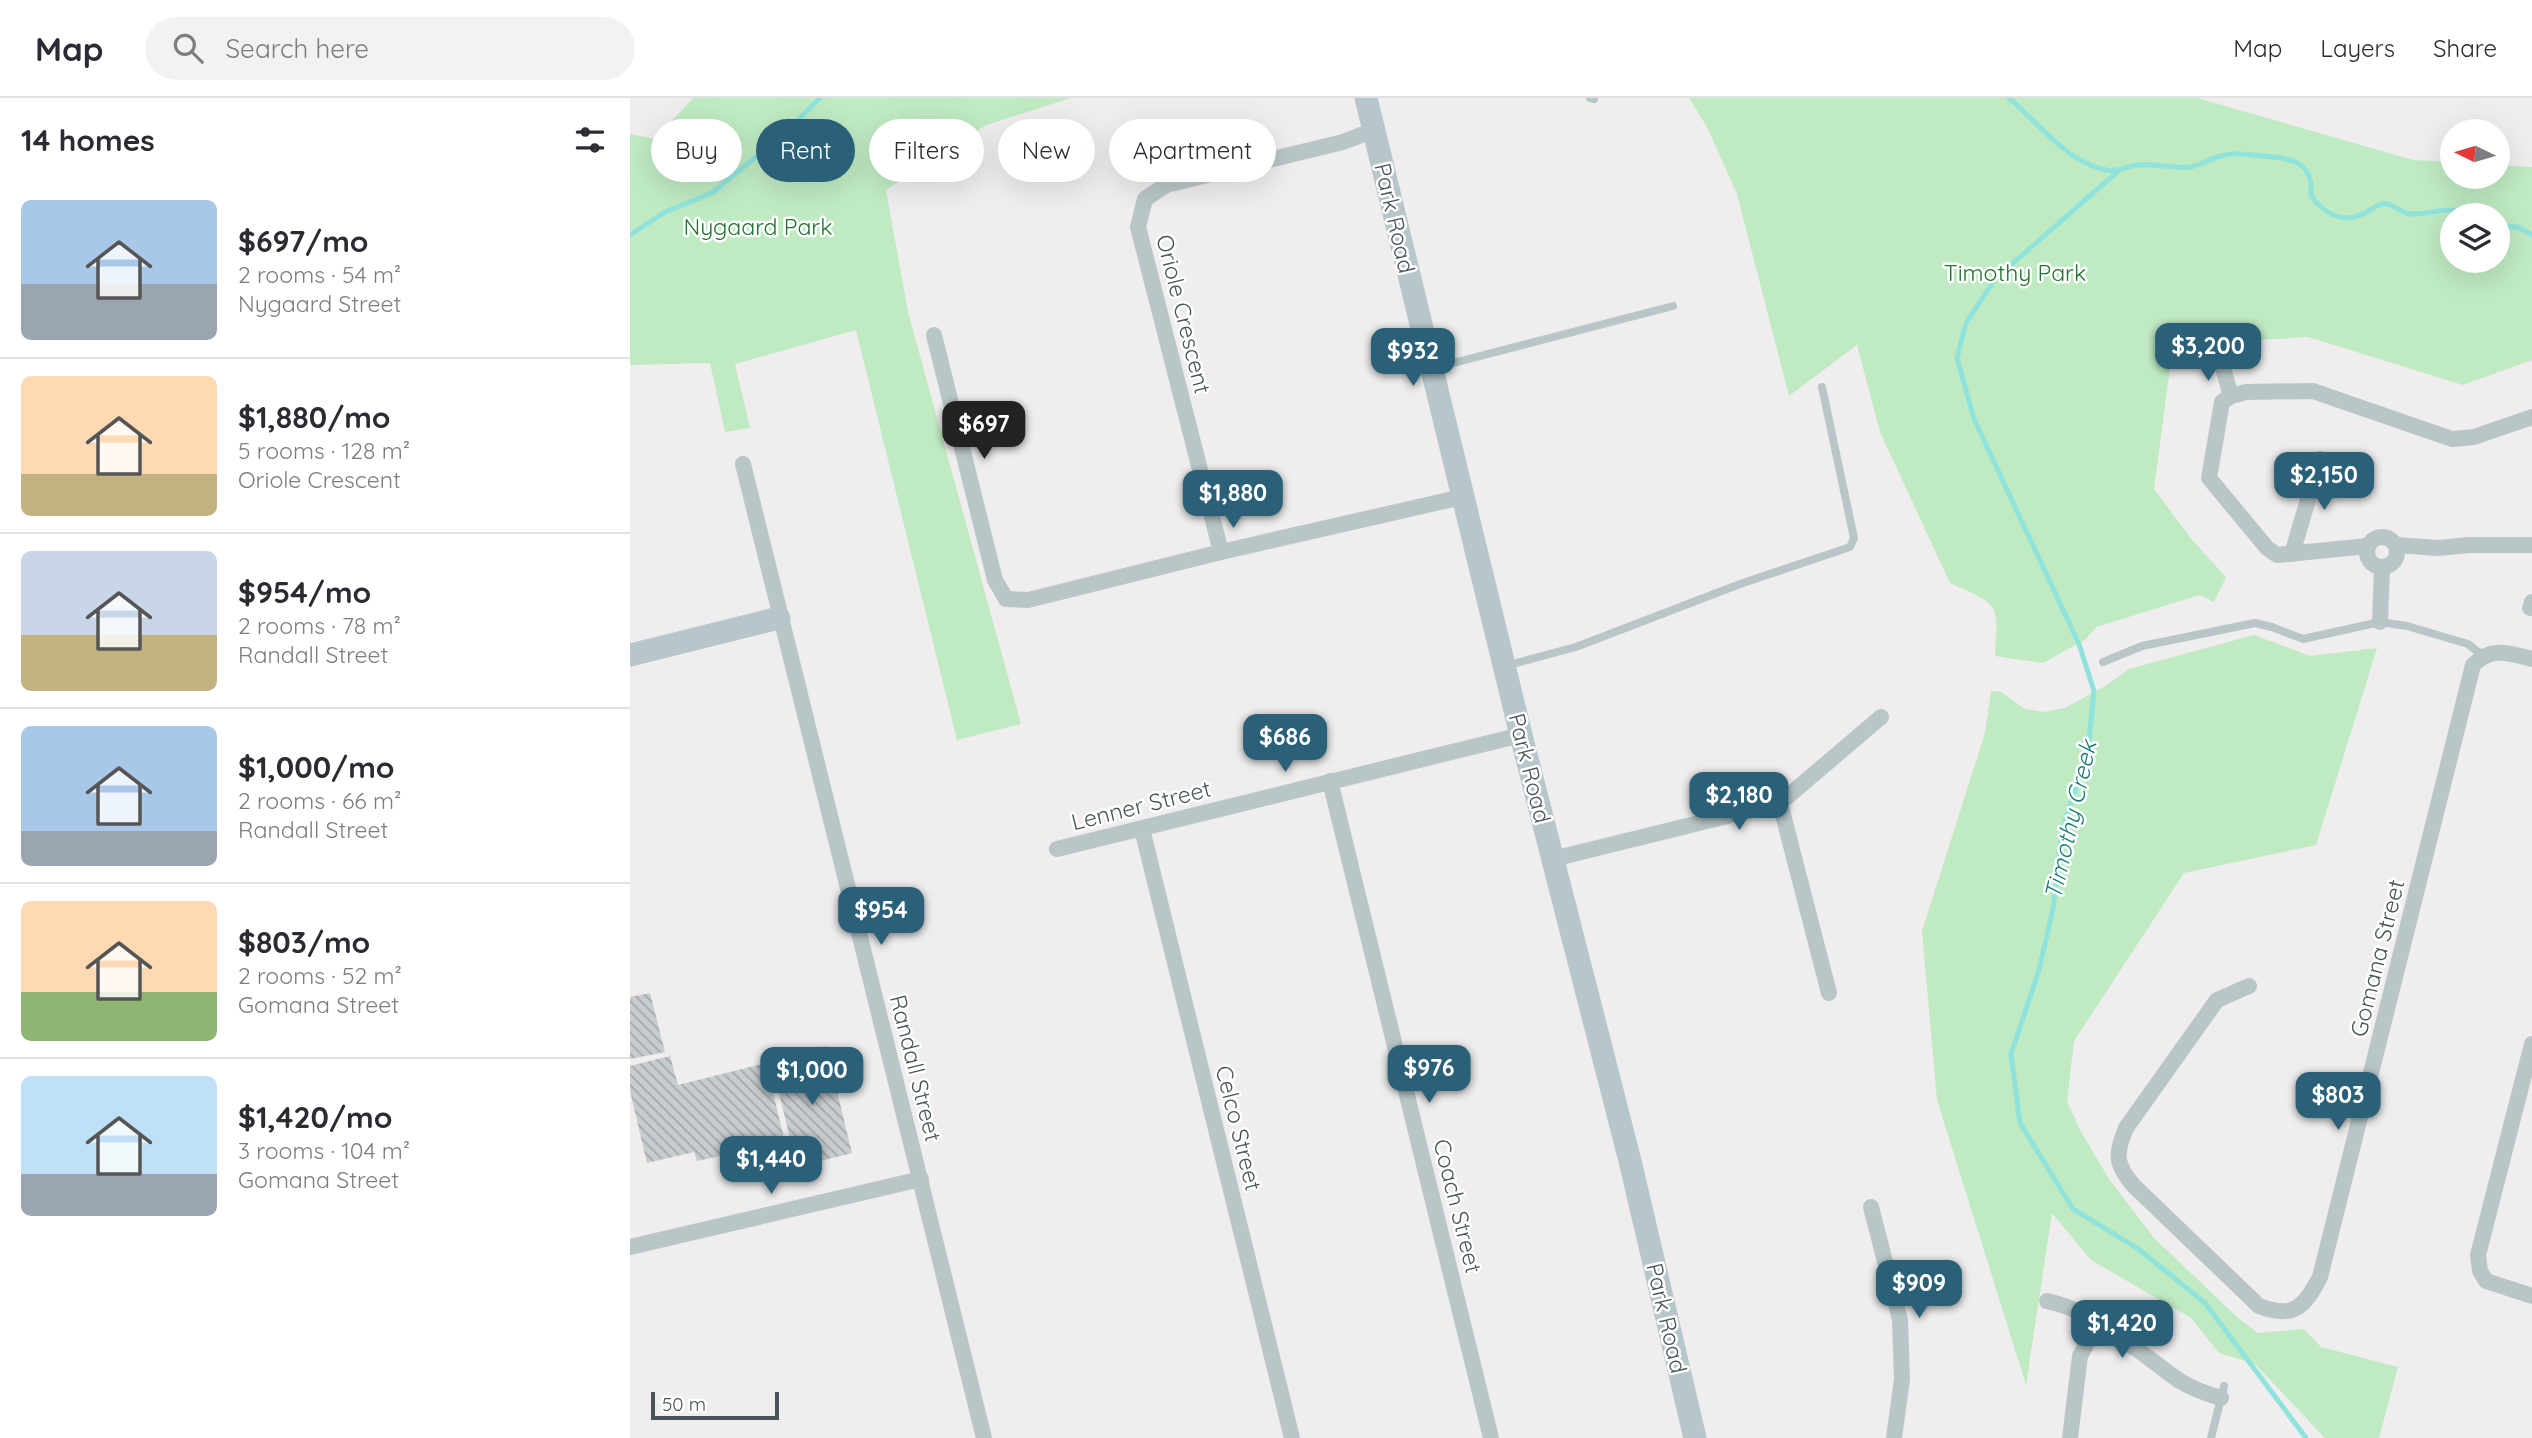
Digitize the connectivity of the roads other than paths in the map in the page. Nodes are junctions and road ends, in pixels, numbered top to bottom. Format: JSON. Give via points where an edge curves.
{"nodes":[{"id":1,"x":1366,"y":98,"type":"edge"},
{"id":2,"x":1374,"y":130,"type":"junction"},
{"id":3,"x":1674,"y":306,"type":"dead end"},
{"id":4,"x":934,"y":335,"type":"dead end"},
{"id":5,"x":2221,"y":361,"type":"dead end"},
{"id":6,"x":1431,"y":369,"type":"junction"},
{"id":7,"x":1822,"y":387,"type":"dead end"},
{"id":8,"x":2231,"y":396,"type":"junction"},
{"id":9,"x":2532,"y":416,"type":"edge"},
{"id":10,"x":2320,"y":459,"type":"dead end"},
{"id":11,"x":743,"y":464,"type":"dead end"},
{"id":12,"x":1462,"y":497,"type":"junction"},
{"id":13,"x":2396,"y":545,"type":"junction"},
{"id":14,"x":2532,"y":545,"type":"edge"},
{"id":15,"x":2368,"y":547,"type":"junction"},
{"id":16,"x":1221,"y":552,"type":"junction"},
{"id":17,"x":2292,"y":554,"type":"junction"},
{"id":18,"x":2382,"y":567,"type":"junction"},
{"id":19,"x":779,"y":618,"type":"junction"},
{"id":20,"x":2380,"y":622,"type":"junction"},
{"id":21,"x":630,"y":655,"type":"edge"},
{"id":22,"x":2482,"y":655,"type":"junction"},
{"id":23,"x":2532,"y":659,"type":"edge"},
{"id":24,"x":2103,"y":662,"type":"dead end"},
{"id":25,"x":1505,"y":666,"type":"junction"},
{"id":26,"x":1881,"y":717,"type":"dead end"},
{"id":27,"x":1521,"y":734,"type":"junction"},
{"id":28,"x":1331,"y":781,"type":"junction"},
{"id":29,"x":1780,"y":803,"type":"junction"},
{"id":30,"x":1142,"y":829,"type":"junction"},
{"id":31,"x":1057,"y":849,"type":"dead end"},
{"id":32,"x":1553,"y":859,"type":"junction"},
{"id":33,"x":2249,"y":986,"type":"dead end"},
{"id":34,"x":1829,"y":993,"type":"dead end"},
{"id":35,"x":2532,"y":1044,"type":"edge"},
{"id":36,"x":921,"y":1180,"type":"junction"},
{"id":37,"x":1871,"y":1207,"type":"dead end"},
{"id":38,"x":630,"y":1247,"type":"edge"},
{"id":39,"x":2532,"y":1296,"type":"edge"},
{"id":40,"x":2047,"y":1301,"type":"dead end"},
{"id":41,"x":2099,"y":1333,"type":"junction"},
{"id":42,"x":2223,"y":1392,"type":"joint"},
{"id":43,"x":984,"y":1438,"type":"edge"},
{"id":44,"x":1292,"y":1438,"type":"edge"},
{"id":45,"x":1491,"y":1438,"type":"edge"},
{"id":46,"x":1695,"y":1438,"type":"edge"},
{"id":47,"x":1894,"y":1438,"type":"edge"},
{"id":48,"x":2070,"y":1438,"type":"edge"},
{"id":49,"x":2211,"y":1438,"type":"edge"}],
"edges":[{"from":1,"to":2,"type":"street","name":"Park Road"},
{"from":2,"to":6,"type":"street","name":"Park Road"},
{"from":2,"to":16,"type":"street","name":"Oriole Crescent","via":[[1343,142],[1166,185],[1145,199],[1138,227]]},
{"from":3,"to":6,"type":"lane"},
{"from":4,"to":16,"type":"street","via":[[995,580],[1006,598],[1028,600]]},
{"from":5,"to":8,"type":"street"},
{"from":6,"to":12,"type":"street","name":"Park Road"},
{"from":7,"to":25,"type":"lane","via":[[1854,538],[1850,547],[1576,647]]},
{"from":8,"to":9,"type":"street","via":[[2313,391],[2452,439],[2474,437]]},
{"from":8,"to":17,"type":"street","via":[[2222,402],[2209,478],[2267,548],[2277,555]]},
{"from":10,"to":17,"type":"street"},
{"from":11,"to":19,"type":"street","name":"Randall Street"},
{"from":12,"to":16,"type":"street"},
{"from":12,"to":25,"type":"street","name":"Park Road"},
{"from":13,"to":14,"type":"street"},
{"from":13,"to":15,"type":"street","via":[[2379,537]]},
{"from":13,"to":18,"type":"street","via":[[2395,560]]},
{"from":15,"to":17,"type":"street"},
{"from":15,"to":18,"type":"street","via":[[2370,560]]},
{"from":18,"to":20,"type":"street"},
{"from":19,"to":21,"type":"street"},
{"from":19,"to":36,"type":"street","name":"Randall Street"},
{"from":20,"to":22,"type":"lane","via":[[2469,644]]},
{"from":20,"to":24,"type":"lane","via":[[2304,639],[2255,623],[2141,646]]},
{"from":22,"to":23,"type":"street","via":[[2506,653]]},
{"from":22,"to":33,"type":"street","name":"Gomana Street","via":[[2473,665],[2320,1277],[2297,1310],[2277,1313],[2259,1306],[2134,1186],[2122,1171],[2117,1149],[2126,1128],[2217,1000]]},
{"from":25,"to":27,"type":"street","name":"Park Road"},
{"from":26,"to":29,"type":"street"},
{"from":27,"to":28,"type":"street","name":"Lenner Street"},
{"from":27,"to":32,"type":"street","name":"Park Road"},
{"from":28,"to":30,"type":"street","name":"Lenner Street"},
{"from":28,"to":45,"type":"street","name":"Coach Street"},
{"from":29,"to":32,"type":"street"},
{"from":29,"to":34,"type":"street"},
{"from":30,"to":31,"type":"street","name":"Lenner Street"},
{"from":30,"to":44,"type":"street","name":"Celco Street"},
{"from":32,"to":46,"type":"street","name":"Park Road"},
{"from":35,"to":39,"type":"street","via":[[2478,1255],[2486,1281]]},
{"from":36,"to":38,"type":"street"},
{"from":36,"to":43,"type":"street","name":"Randall Street"},
{"from":37,"to":47,"type":"street","via":[[1900,1320],[1902,1379]]},
{"from":40,"to":41,"type":"street","via":[[2074,1308]]},
{"from":41,"to":42,"type":"street","via":[[2133,1345],[2196,1390]]},
{"from":41,"to":48,"type":"street","via":[[2080,1356]]},
{"from":42,"to":49,"type":"lane"}]}
